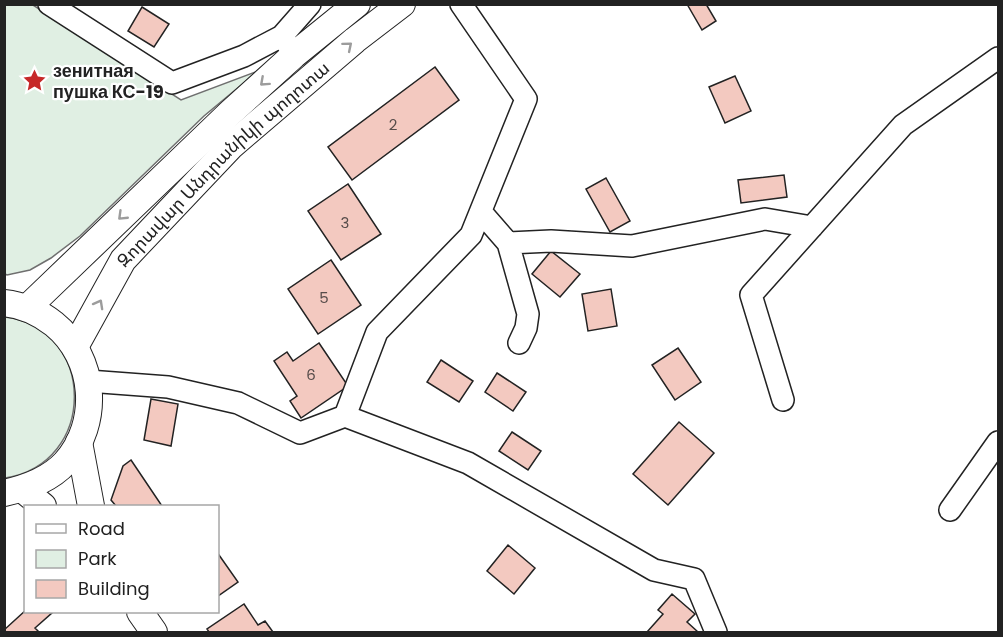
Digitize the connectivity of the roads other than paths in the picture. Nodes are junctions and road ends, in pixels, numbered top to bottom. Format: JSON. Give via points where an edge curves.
{"nodes":[{"id":1,"x":49,"y":4,"type":"edge"},
{"id":2,"x":310,"y":4,"type":"edge"},
{"id":3,"x":357,"y":4,"type":"edge"},
{"id":4,"x":402,"y":4,"type":"edge"},
{"id":5,"x":461,"y":4,"type":"edge"},
{"id":6,"x":288,"y":45,"type":"junction"},
{"id":7,"x":999,"y":58,"type":"edge"},
{"id":8,"x":480,"y":212,"type":"junction"},
{"id":9,"x":812,"y":227,"type":"junction"},
{"id":10,"x":508,"y":243,"type":"junction"},
{"id":11,"x":16,"y":306,"type":"edge"},
{"id":12,"x":519,"y":343,"type":"dead end"},
{"id":13,"x":75,"y":347,"type":"junction"},
{"id":14,"x":88,"y":381,"type":"junction"},
{"id":15,"x":783,"y":400,"type":"dead end"},
{"id":16,"x":345,"y":416,"type":"junction"},
{"id":17,"x":79,"y":442,"type":"junction"},
{"id":18,"x":999,"y":442,"type":"edge"},
{"id":19,"x":13,"y":491,"type":"edge"},
{"id":20,"x":40,"y":505,"type":"edge"},
{"id":21,"x":91,"y":505,"type":"edge"},
{"id":22,"x":950,"y":510,"type":"dead end"},
{"id":23,"x":141,"y":613,"type":"edge"},
{"id":24,"x":154,"y":633,"type":"edge"},
{"id":25,"x":716,"y":633,"type":"edge"}],
"edges":[{"from":1,"to":6,"type":"street","via":[[172,83],[244,56]]},
{"from":2,"to":6,"type":"street"},
{"from":3,"to":6,"type":"main road","name":"Զորավար Անդրանիկի պողոտա"},
{"from":13,"to":4,"type":"main road","name":"Զորավար Անդրանիկի պողոտա","one_way":true,"via":[[123,260],[224,154]]},
{"from":5,"to":8,"type":"street","via":[[526,99]]},
{"from":6,"to":11,"type":"main road","name":"Զորավար Անդրանիկի պողոտա","one_way":true,"via":[[230,113]]},
{"from":7,"to":9,"type":"street","via":[[903,125]]},
{"from":8,"to":10,"type":"street"},
{"from":8,"to":16,"type":"street","via":[[471,235],[377,332]]},
{"from":9,"to":10,"type":"street","via":[[765,219],[632,246],[551,241]]},
{"from":9,"to":15,"type":"street","via":[[751,295]]},
{"from":10,"to":12,"type":"street","via":[[528,314]]},
{"from":11,"to":13,"type":"main road","via":[[46,318]]},
{"from":13,"to":14,"type":"main road"},
{"from":14,"to":16,"type":"street","via":[[168,387],[238,403],[300,433]]},
{"from":14,"to":17,"type":"main road","via":[[87,423]]},
{"from":16,"to":25,"type":"street","via":[[468,463],[654,570],[694,579]]},
{"from":17,"to":19,"type":"main road","via":[[65,463],[45,479]]},
{"from":17,"to":21,"type":"main road"},
{"from":18,"to":22,"type":"street"},
{"from":19,"to":20,"type":"main road"},
{"from":23,"to":24,"type":"main road"}]}
